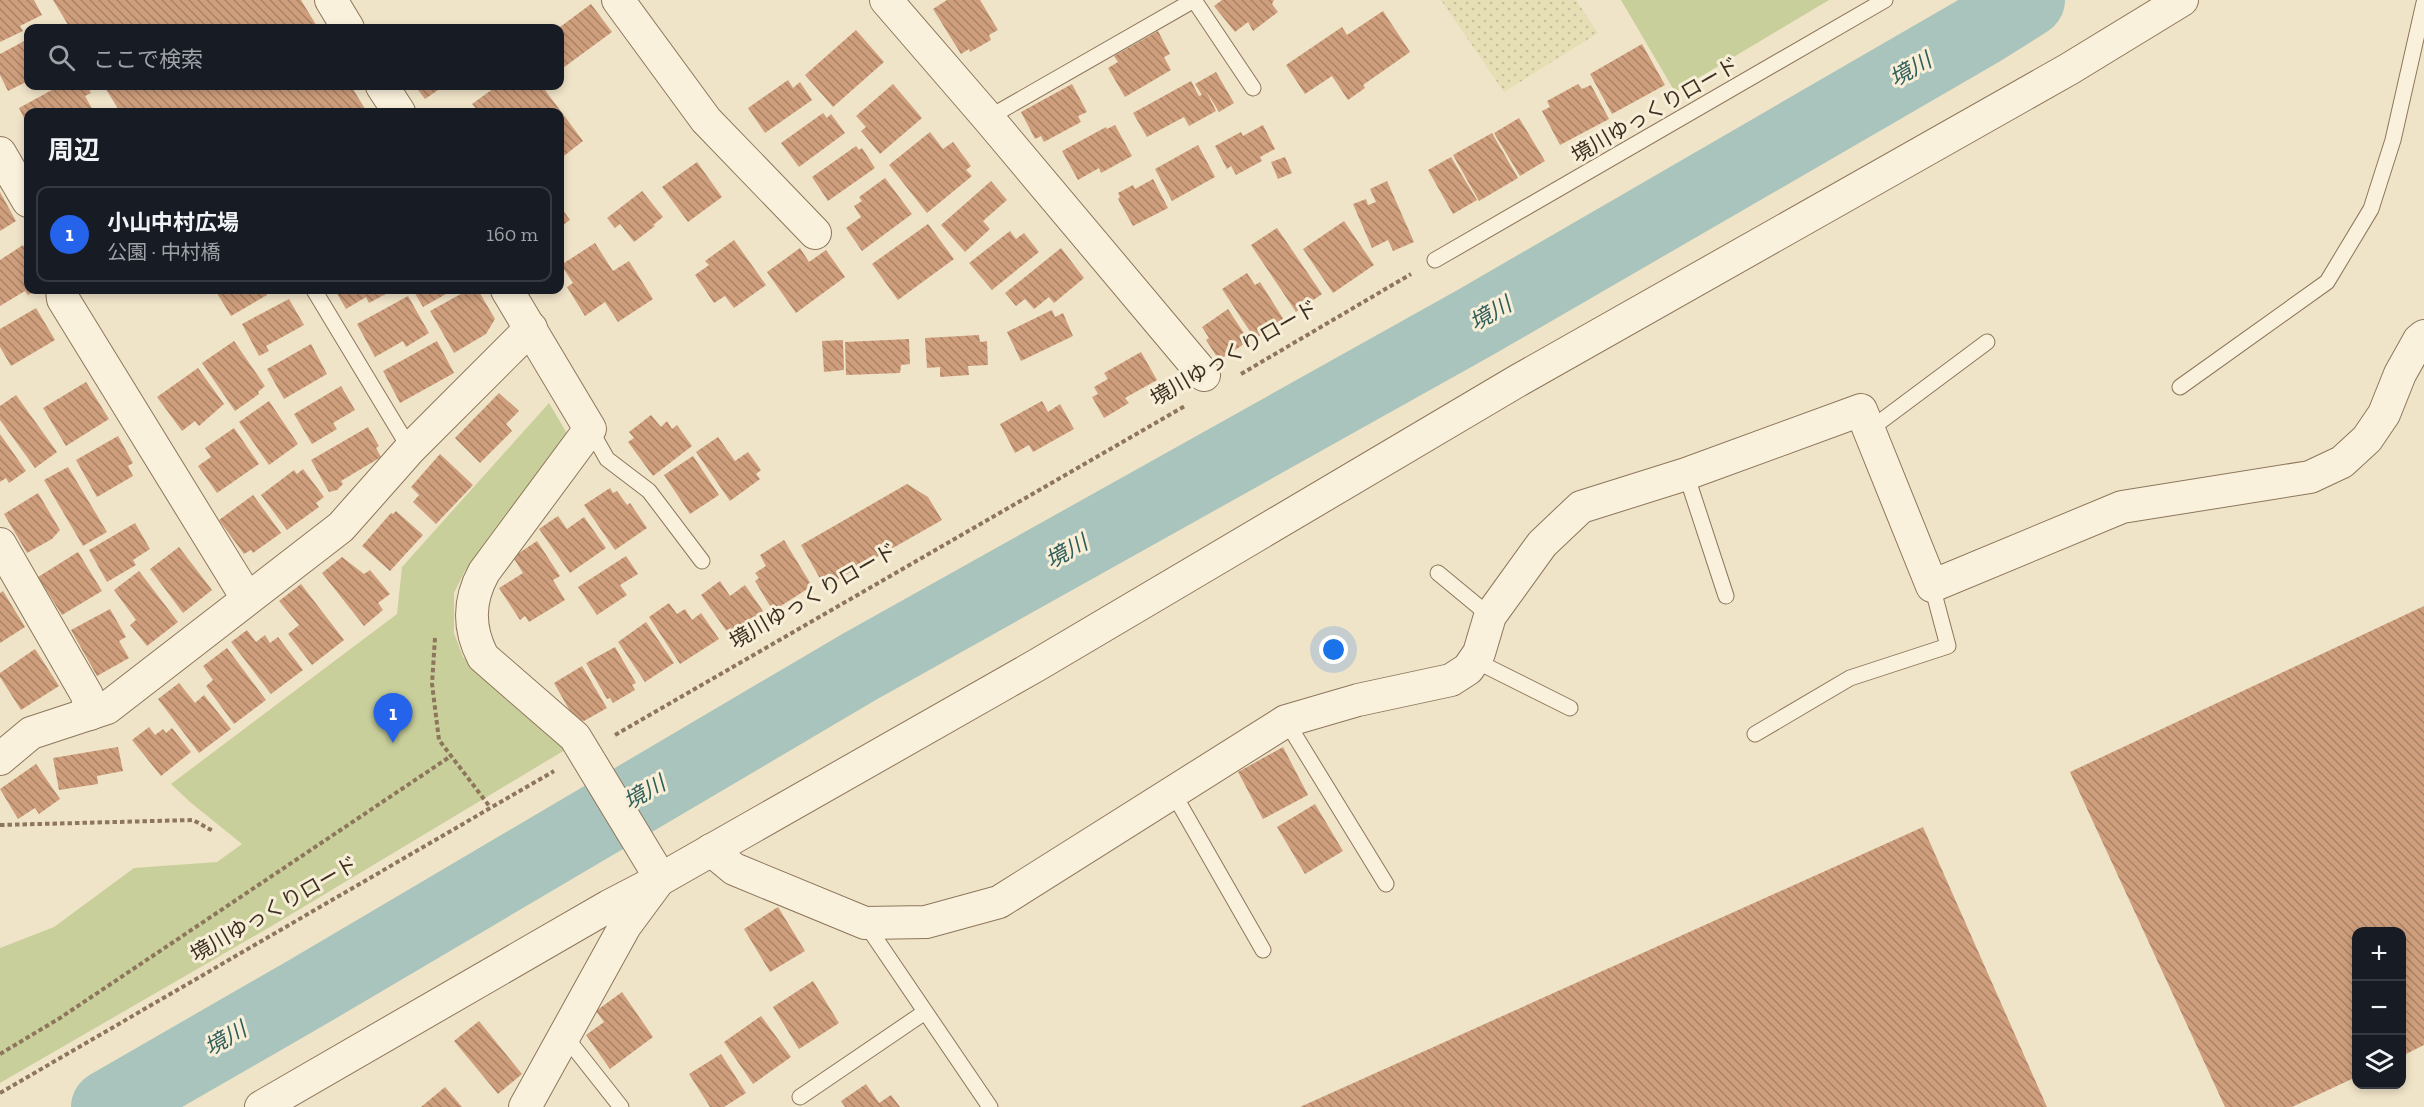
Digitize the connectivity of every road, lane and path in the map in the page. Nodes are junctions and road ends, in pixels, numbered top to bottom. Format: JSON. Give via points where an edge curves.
{"nodes":[{"id":1,"x":331,"y":0,"type":"edge"},
{"id":2,"x":618,"y":0,"type":"edge"},
{"id":3,"x":886,"y":0,"type":"edge"},
{"id":4,"x":1885,"y":0,"type":"edge"},
{"id":5,"x":2182,"y":0,"type":"edge"},
{"id":6,"x":2424,"y":3,"type":"edge"},
{"id":7,"x":346,"y":24,"type":"edge"},
{"id":8,"x":1253,"y":88,"type":"dead end"},
{"id":9,"x":385,"y":90,"type":"edge"},
{"id":10,"x":396,"y":108,"type":"edge"},
{"id":11,"x":988,"y":118,"type":"junction"},
{"id":12,"x":0,"y":153,"type":"edge"},
{"id":13,"x":24,"y":194,"type":"edge"},
{"id":14,"x":815,"y":233,"type":"dead end"},
{"id":15,"x":1435,"y":260,"type":"joint"},
{"id":16,"x":62,"y":294,"type":"edge"},
{"id":17,"x":316,"y":294,"type":"edge"},
{"id":18,"x":510,"y":294,"type":"edge"},
{"id":19,"x":531,"y":328,"type":"junction"},
{"id":20,"x":2424,"y":336,"type":"edge"},
{"id":21,"x":1987,"y":342,"type":"dead end"},
{"id":22,"x":1235,"y":377,"type":"dead end"},
{"id":23,"x":2180,"y":387,"type":"dead end"},
{"id":24,"x":1199,"y":388,"type":"joint"},
{"id":25,"x":590,"y":429,"type":"junction"},
{"id":26,"x":1869,"y":430,"type":"junction"},
{"id":27,"x":410,"y":449,"type":"junction"},
{"id":28,"x":1686,"y":474,"type":"junction"},
{"id":29,"x":0,"y":544,"type":"edge"},
{"id":30,"x":702,"y":561,"type":"dead end"},
{"id":31,"x":1438,"y":573,"type":"dead end"},
{"id":32,"x":1932,"y":586,"type":"junction"},
{"id":33,"x":1726,"y":596,"type":"dead end"},
{"id":34,"x":247,"y":598,"type":"junction"},
{"id":35,"x":1490,"y":616,"type":"junction"},
{"id":36,"x":1474,"y":660,"type":"junction"},
{"id":37,"x":1570,"y":708,"type":"dead end"},
{"id":38,"x":90,"y":714,"type":"junction"},
{"id":39,"x":1286,"y":721,"type":"junction"},
{"id":40,"x":1755,"y":734,"type":"dead end"},
{"id":41,"x":614,"y":735,"type":"dead end"},
{"id":42,"x":451,"y":756,"type":"dead end"},
{"id":43,"x":0,"y":759,"type":"edge"},
{"id":44,"x":559,"y":768,"type":"dead end"},
{"id":45,"x":1172,"y":791,"type":"junction"},
{"id":46,"x":0,"y":825,"type":"edge"},
{"id":47,"x":213,"y":831,"type":"dead end"},
{"id":48,"x":711,"y":850,"type":"junction"},
{"id":49,"x":655,"y":872,"type":"junction"},
{"id":50,"x":1386,"y":884,"type":"dead end"},
{"id":51,"x":865,"y":923,"type":"junction"},
{"id":52,"x":1263,"y":950,"type":"dead end"},
{"id":53,"x":925,"y":1012,"type":"junction"},
{"id":54,"x":561,"y":1041,"type":"junction"},
{"id":55,"x":0,"y":1054,"type":"edge"},
{"id":56,"x":0,"y":1093,"type":"edge"},
{"id":57,"x":800,"y":1097,"type":"dead end"},
{"id":58,"x":261,"y":1107,"type":"edge"},
{"id":59,"x":525,"y":1107,"type":"edge"},
{"id":60,"x":621,"y":1107,"type":"edge"},
{"id":61,"x":990,"y":1107,"type":"edge"}],
"edges":[{"from":1,"to":7,"type":"street"},
{"from":2,"to":14,"type":"street","via":[[706,120]]},
{"from":3,"to":11,"type":"street"},
{"from":4,"to":15,"type":"lane","name":"境川ゆっくりロード"},
{"from":5,"to":48,"type":"street","via":[[2069,69],[1520,380],[1037,665]]},
{"from":6,"to":23,"type":"lane","via":[[2393,140],[2371,209],[2327,282]]},
{"from":8,"to":11,"type":"lane","via":[[1194,0]]},
{"from":9,"to":10,"type":"street"},
{"from":11,"to":24,"type":"street"},
{"from":12,"to":13,"type":"street"},
{"from":15,"to":22,"type":"path","name":"境川ゆっくりロード"},
{"from":16,"to":34,"type":"street"},
{"from":17,"to":27,"type":"lane"},
{"from":18,"to":19,"type":"street"},
{"from":19,"to":25,"type":"street"},
{"from":19,"to":27,"type":"street"},
{"from":20,"to":32,"type":"street","via":[[2400,374],[2384,414],[2367,438],[2342,462],[2310,477],[2122,507]]},
{"from":21,"to":26,"type":"lane"},
{"from":24,"to":41,"type":"path","name":"境川ゆっくりロード"},
{"from":25,"to":30,"type":"lane","via":[[608,459],[648,491]]},
{"from":25,"to":49,"type":"street","via":[[484,572],[475,588],[471,624],[483,657],[575,737]]},
{"from":26,"to":28,"type":"street","via":[[1861,410]]},
{"from":26,"to":32,"type":"street"},
{"from":27,"to":34,"type":"street","via":[[341,527]]},
{"from":28,"to":33,"type":"lane"},
{"from":28,"to":35,"type":"street","via":[[1581,507],[1542,544]]},
{"from":29,"to":38,"type":"street","via":[[87,695]]},
{"from":31,"to":35,"type":"lane"},
{"from":32,"to":40,"type":"lane","via":[[1948,646],[1850,678]]},
{"from":34,"to":38,"type":"street","via":[[107,708]]},
{"from":35,"to":36,"type":"street"},
{"from":36,"to":37,"type":"lane"},
{"from":36,"to":39,"type":"street","via":[[1468,669],[1450,680]]},
{"from":38,"to":43,"type":"street","via":[[31,733]]},
{"from":39,"to":45,"type":"street"},
{"from":39,"to":50,"type":"lane"},
{"from":42,"to":55,"type":"path","via":[[60,1018]]},
{"from":44,"to":56,"type":"path","name":"境川ゆっくりロード"},
{"from":45,"to":51,"type":"street","via":[[999,902],[926,922]]},
{"from":45,"to":52,"type":"lane"},
{"from":46,"to":47,"type":"path","via":[[193,820]]},
{"from":48,"to":49,"type":"street"},
{"from":48,"to":51,"type":"street","via":[[734,869]]},
{"from":49,"to":54,"type":"street"},
{"from":49,"to":58,"type":"street","via":[[609,906]]},
{"from":51,"to":53,"type":"lane"},
{"from":53,"to":57,"type":"lane"},
{"from":53,"to":61,"type":"lane"},
{"from":54,"to":59,"type":"street"},
{"from":54,"to":60,"type":"lane","via":[[572,1045]]}]}
